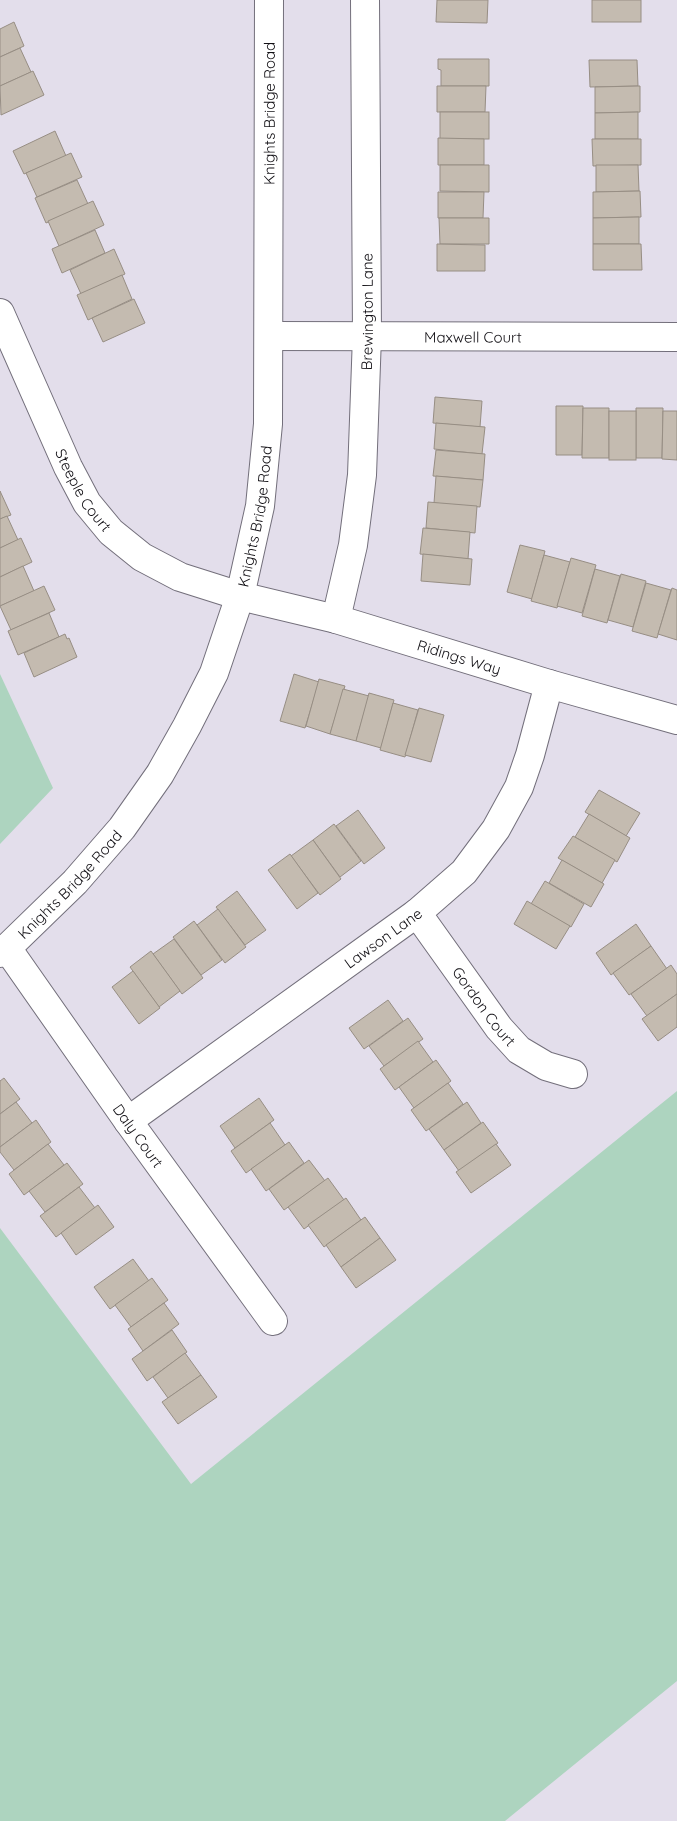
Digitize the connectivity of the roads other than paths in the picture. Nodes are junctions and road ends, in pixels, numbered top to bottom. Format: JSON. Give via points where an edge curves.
{"nodes":[{"id":1,"x":269,"y":0,"type":"edge"},
{"id":2,"x":365,"y":0,"type":"edge"},
{"id":3,"x":0,"y":314,"type":"edge"},
{"id":4,"x":269,"y":336,"type":"junction"},
{"id":5,"x":367,"y":336,"type":"junction"},
{"id":6,"x":677,"y":338,"type":"edge"},
{"id":7,"x":240,"y":596,"type":"junction"},
{"id":8,"x":336,"y":620,"type":"junction"},
{"id":9,"x":549,"y":684,"type":"junction"},
{"id":10,"x":677,"y":720,"type":"edge"},
{"id":11,"x":417,"y":913,"type":"junction"},
{"id":12,"x":4,"y":950,"type":"edge"},
{"id":13,"x":574,"y":1074,"type":"dead end"},
{"id":14,"x":128,"y":1121,"type":"junction"},
{"id":15,"x":273,"y":1322,"type":"dead end"}],
"edges":[{"from":1,"to":4,"type":"street","name":"Knights Bridge Road"},
{"from":2,"to":5,"type":"street","name":"Brewington Lane"},
{"from":3,"to":7,"type":"street","name":"Steeple Court","via":[[68,467],[87,503],[111,532],[142,557],[180,577]]},
{"from":4,"to":5,"type":"street","name":"Maxwell Court"},
{"from":4,"to":7,"type":"street","name":"Knights Bridge Road","via":[[268,424],[260,506]]},
{"from":5,"to":6,"type":"street","name":"Maxwell Court"},
{"from":5,"to":8,"type":"street","name":"Brewington Lane","via":[[362,475],[353,545]]},
{"from":7,"to":8,"type":"street","name":"Ridings Way"},
{"from":7,"to":12,"type":"street","name":"Knights Bridge Road","via":[[214,673],[160,774],[122,828],[81,875]]},
{"from":8,"to":9,"type":"street","name":"Ridings Way"},
{"from":9,"to":10,"type":"street","name":"Ridings Way"},
{"from":9,"to":11,"type":"street","name":"Lawson Lane","via":[[519,787],[496,829],[464,872]]},
{"from":11,"to":13,"type":"street","name":"Gordon Court","via":[[499,1028],[519,1050],[546,1066]]},
{"from":11,"to":14,"type":"street","name":"Lawson Lane"},
{"from":12,"to":14,"type":"street","name":"Daly Court"},
{"from":14,"to":15,"type":"street","name":"Daly Court"}]}
